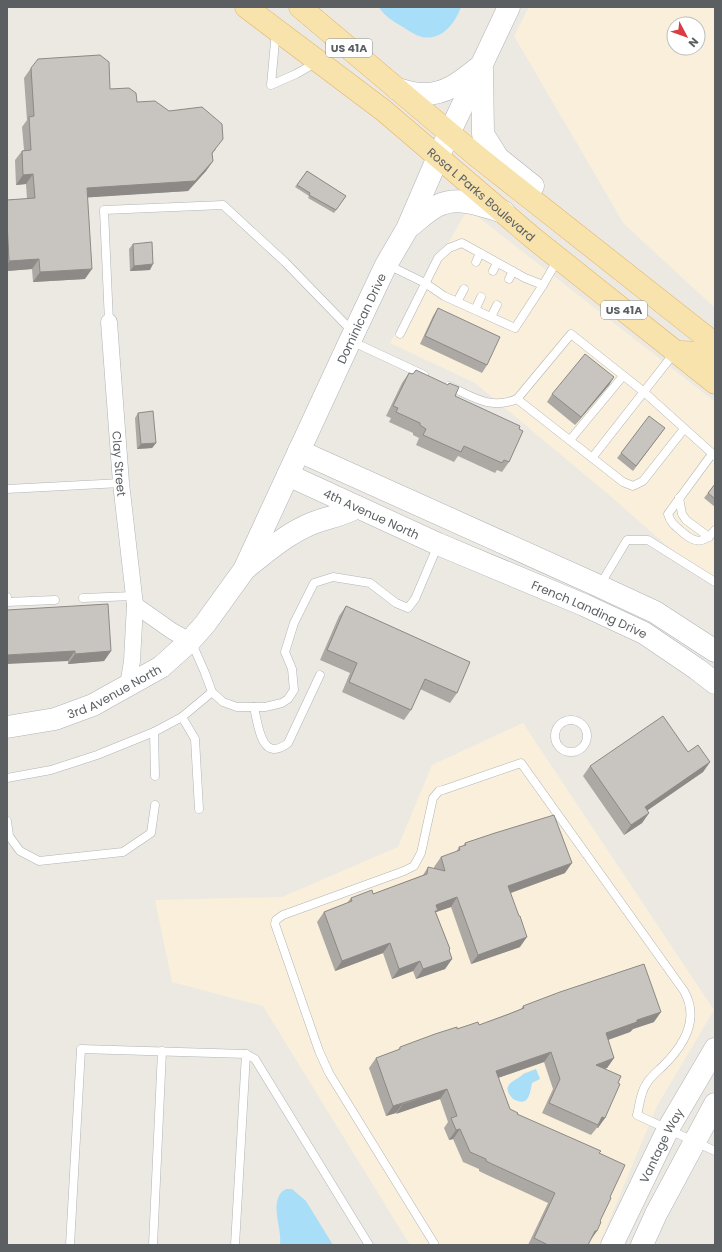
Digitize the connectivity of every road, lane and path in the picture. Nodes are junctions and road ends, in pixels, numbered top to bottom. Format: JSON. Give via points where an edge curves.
{"nodes":[{"id":1,"x":246,"y":7,"type":"edge"},
{"id":2,"x":300,"y":7,"type":"edge"},
{"id":3,"x":509,"y":7,"type":"edge"},
{"id":4,"x":276,"y":30,"type":"junction"},
{"id":5,"x":318,"y":62,"type":"junction"},
{"id":6,"x":482,"y":64,"type":"junction"},
{"id":7,"x":397,"y":89,"type":"junction"},
{"id":8,"x":449,"y":134,"type":"junction"},
{"id":9,"x":438,"y":157,"type":"junction"},
{"id":10,"x":504,"y":212,"type":"junction"},
{"id":11,"x":407,"y":230,"type":"junction"},
{"id":12,"x":571,"y":231,"type":"junction"},
{"id":13,"x":480,"y":253,"type":"junction"},
{"id":14,"x":558,"y":258,"type":"junction"},
{"id":15,"x":476,"y":262,"type":"dead end"},
{"id":16,"x":497,"y":262,"type":"junction"},
{"id":17,"x":386,"y":265,"type":"junction"},
{"id":18,"x":493,"y":271,"type":"dead end"},
{"id":19,"x":513,"y":271,"type":"junction"},
{"id":20,"x":509,"y":279,"type":"dead end"},
{"id":21,"x":425,"y":283,"type":"junction"},
{"id":22,"x":543,"y":285,"type":"junction"},
{"id":23,"x":464,"y":289,"type":"dead end"},
{"id":24,"x":481,"y":297,"type":"dead end"},
{"id":25,"x":457,"y":302,"type":"junction"},
{"id":26,"x":497,"y":305,"type":"dead end"},
{"id":27,"x":475,"y":310,"type":"junction"},
{"id":28,"x":491,"y":318,"type":"junction"},
{"id":29,"x":110,"y":322,"type":"joint"},
{"id":30,"x":400,"y":334,"type":"dead end"},
{"id":31,"x":352,"y":337,"type":"junction"},
{"id":32,"x":715,"y":344,"type":"edge"},
{"id":33,"x":676,"y":351,"type":"junction"},
{"id":34,"x":715,"y":363,"type":"edge"},
{"id":35,"x":622,"y":376,"type":"junction"},
{"id":36,"x":715,"y":383,"type":"edge"},
{"id":37,"x":644,"y":392,"type":"junction"},
{"id":38,"x":517,"y":399,"type":"junction"},
{"id":39,"x":684,"y":429,"type":"junction"},
{"id":40,"x":570,"y":440,"type":"junction"},
{"id":41,"x":298,"y":451,"type":"junction"},
{"id":42,"x":714,"y":455,"type":"edge"},
{"id":43,"x":592,"y":458,"type":"junction"},
{"id":44,"x":288,"y":474,"type":"junction"},
{"id":45,"x":121,"y":483,"type":"junction"},
{"id":46,"x":7,"y":489,"type":"edge"},
{"id":47,"x":679,"y":498,"type":"junction"},
{"id":48,"x":357,"y":507,"type":"junction"},
{"id":49,"x":456,"y":522,"type":"junction"},
{"id":50,"x":715,"y":530,"type":"edge"},
{"id":51,"x":709,"y":537,"type":"junction"},
{"id":52,"x":447,"y":548,"type":"junction"},
{"id":53,"x":244,"y":570,"type":"junction"},
{"id":54,"x":715,"y":582,"type":"edge"},
{"id":55,"x":599,"y":586,"type":"junction"},
{"id":56,"x":7,"y":597,"type":"edge"},
{"id":57,"x":83,"y":598,"type":"dead end"},
{"id":58,"x":55,"y":600,"type":"dead end"},
{"id":59,"x":134,"y":601,"type":"junction"},
{"id":60,"x":205,"y":624,"type":"joint"},
{"id":61,"x":190,"y":641,"type":"junction"},
{"id":62,"x":715,"y":651,"type":"edge"},
{"id":63,"x":320,"y":675,"type":"dead end"},
{"id":64,"x":715,"y":683,"type":"edge"},
{"id":65,"x":128,"y":686,"type":"junction"},
{"id":66,"x":212,"y":692,"type":"junction"},
{"id":67,"x":254,"y":707,"type":"junction"},
{"id":68,"x":182,"y":717,"type":"junction"},
{"id":69,"x":583,"y":726,"type":"joint"},
{"id":70,"x":7,"y":727,"type":"edge"},
{"id":71,"x":154,"y":732,"type":"junction"},
{"id":72,"x":155,"y":776,"type":"dead end"},
{"id":73,"x":7,"y":778,"type":"edge"},
{"id":74,"x":155,"y":805,"type":"dead end"},
{"id":75,"x":199,"y":809,"type":"dead end"},
{"id":76,"x":7,"y":821,"type":"edge"},
{"id":77,"x":715,"y":1049,"type":"edge"},
{"id":78,"x":162,"y":1051,"type":"junction"},
{"id":79,"x":246,"y":1054,"type":"junction"},
{"id":80,"x":715,"y":1104,"type":"edge"},
{"id":81,"x":668,"y":1129,"type":"junction"},
{"id":82,"x":695,"y":1142,"type":"junction"},
{"id":83,"x":715,"y":1151,"type":"edge"},
{"id":84,"x":70,"y":1245,"type":"edge"},
{"id":85,"x":153,"y":1245,"type":"edge"},
{"id":86,"x":235,"y":1245,"type":"edge"},
{"id":87,"x":369,"y":1245,"type":"edge"},
{"id":88,"x":435,"y":1245,"type":"edge"},
{"id":89,"x":612,"y":1245,"type":"edge"},
{"id":90,"x":642,"y":1245,"type":"edge"}],
"edges":[{"from":1,"to":4,"type":"main road","name":"Rosa L Parks Boulevard","number":"US 41A"},
{"from":2,"to":7,"type":"main road","number":"US 41A"},
{"from":3,"to":6,"type":"street","name":"Dominican Drive"},
{"from":4,"to":5,"type":"main road","name":"Rosa L Parks Boulevard","number":"US 41A"},
{"from":4,"to":5,"type":"lane","via":[[271,85]]},
{"from":5,"to":9,"type":"main road","name":"Rosa L Parks Boulevard","number":"US 41A","via":[[383,110]]},
{"from":6,"to":7,"type":"street","via":[[459,84],[442,92],[422,94]]},
{"from":6,"to":8,"type":"street","name":"Dominican Drive"},
{"from":6,"to":12,"type":"street","via":[[483,134],[498,158],[563,211]]},
{"from":7,"to":8,"type":"main road","number":"US 41A"},
{"from":8,"to":9,"type":"street","name":"Dominican Drive"},
{"from":8,"to":12,"type":"main road","number":"US 41A"},
{"from":9,"to":10,"type":"main road","name":"Rosa L Parks Boulevard","number":"US 41A"},
{"from":9,"to":11,"type":"street","name":"Dominican Drive"},
{"from":10,"to":11,"type":"street","via":[[467,202],[450,201],[430,210]]},
{"from":10,"to":14,"type":"main road","name":"Rosa L Parks Boulevard","number":"US 41A"},
{"from":11,"to":17,"type":"street","name":"Dominican Drive"},
{"from":12,"to":32,"type":"main road","number":"US 41A"},
{"from":13,"to":15,"type":"lane"},
{"from":13,"to":16,"type":"lane"},
{"from":13,"to":21,"type":"lane","via":[[462,243],[449,248],[438,258]]},
{"from":14,"to":22,"type":"lane"},
{"from":14,"to":33,"type":"main road","name":"Rosa L Parks Boulevard","number":"US 41A"},
{"from":16,"to":18,"type":"lane"},
{"from":16,"to":19,"type":"lane"},
{"from":17,"to":21,"type":"lane"},
{"from":17,"to":31,"type":"street","name":"Dominican Drive"},
{"from":19,"to":20,"type":"lane"},
{"from":19,"to":22,"type":"lane"},
{"from":21,"to":25,"type":"lane"},
{"from":21,"to":30,"type":"lane"},
{"from":22,"to":28,"type":"lane","via":[[515,328]]},
{"from":23,"to":25,"type":"lane"},
{"from":24,"to":27,"type":"lane"},
{"from":25,"to":27,"type":"lane"},
{"from":26,"to":28,"type":"lane"},
{"from":27,"to":28,"type":"lane"},
{"from":29,"to":31,"type":"lane","via":[[104,210],[223,205],[285,262]]},
{"from":29,"to":45,"type":"street","name":"Clay Street"},
{"from":31,"to":38,"type":"lane","via":[[482,401],[497,404]]},
{"from":31,"to":41,"type":"street","name":"Dominican Drive"},
{"from":33,"to":34,"type":"main road","via":[[702,353]]},
{"from":33,"to":36,"type":"main road","name":"Rosa L Parks Boulevard","number":"US 41A"},
{"from":33,"to":37,"type":"lane"},
{"from":35,"to":37,"type":"lane"},
{"from":35,"to":38,"type":"lane","via":[[570,334]]},
{"from":35,"to":40,"type":"lane"},
{"from":37,"to":39,"type":"lane"},
{"from":37,"to":43,"type":"lane"},
{"from":38,"to":40,"type":"lane"},
{"from":39,"to":42,"type":"lane"},
{"from":39,"to":43,"type":"lane","via":[[643,481],[633,486],[623,482]]},
{"from":40,"to":43,"type":"lane"},
{"from":41,"to":44,"type":"street","name":"Dominican Drive"},
{"from":41,"to":49,"type":"street"},
{"from":42,"to":47,"type":"lane"},
{"from":44,"to":48,"type":"street","name":"4th Avenue North"},
{"from":44,"to":53,"type":"street","name":"Dominican Drive"},
{"from":45,"to":46,"type":"lane"},
{"from":45,"to":59,"type":"street","name":"Clay Street"},
{"from":47,"to":51,"type":"lane","via":[[686,520]]},
{"from":47,"to":51,"type":"lane","via":[[668,514],[669,520],[690,539],[698,541]]},
{"from":48,"to":52,"type":"street","name":"4th Avenue North"},
{"from":48,"to":53,"type":"street","via":[[286,536]]},
{"from":49,"to":52,"type":"street"},
{"from":49,"to":55,"type":"street"},
{"from":50,"to":51,"type":"lane"},
{"from":52,"to":64,"type":"street","name":"French Landing Drive","via":[[644,633]]},
{"from":52,"to":67,"type":"lane","via":[[408,608],[396,603],[370,583],[333,577],[314,583],[294,623],[285,652],[292,669],[294,690],[282,703]]},
{"from":53,"to":60,"type":"street","name":"Dominican Drive"},
{"from":54,"to":55,"type":"lane","via":[[648,540],[627,540]]},
{"from":55,"to":62,"type":"street","via":[[655,612]]},
{"from":56,"to":58,"type":"lane","via":[[7,602]]},
{"from":57,"to":59,"type":"lane"},
{"from":59,"to":61,"type":"street","via":[[172,631]]},
{"from":59,"to":65,"type":"street","name":"Clay Street","via":[[132,661]]},
{"from":60,"to":61,"type":"street","name":"3rd Avenue North"},
{"from":61,"to":65,"type":"street","name":"3rd Avenue North","via":[[161,666]]},
{"from":61,"to":66,"type":"lane"},
{"from":63,"to":67,"type":"lane","via":[[288,743],[281,748],[274,749],[263,743]]},
{"from":65,"to":70,"type":"street","name":"3rd Avenue North","via":[[93,705],[55,719]]},
{"from":66,"to":67,"type":"lane","via":[[223,702],[237,707]]},
{"from":66,"to":68,"type":"lane"},
{"from":68,"to":71,"type":"lane"},
{"from":68,"to":75,"type":"lane","via":[[195,739]]},
{"from":69,"to":69,"type":"lane","via":[[573,720],[560,724],[555,734],[558,746],[568,752],[581,748],[586,739]]},
{"from":71,"to":72,"type":"lane"},
{"from":71,"to":73,"type":"lane","via":[[51,770]]},
{"from":74,"to":76,"type":"lane","via":[[151,833],[123,852],[38,861],[20,851],[9,836]]},
{"from":77,"to":81,"type":"street","name":"Vantage Way"},
{"from":78,"to":79,"type":"lane"},
{"from":78,"to":84,"type":"lane","via":[[81,1049]]},
{"from":78,"to":85,"type":"lane"},
{"from":79,"to":86,"type":"lane"},
{"from":79,"to":87,"type":"lane","via":[[255,1059]]},
{"from":80,"to":82,"type":"street"},
{"from":81,"to":82,"type":"lane"},
{"from":81,"to":88,"type":"lane","via":[[637,1115],[642,1090],[675,1052],[688,1028],[692,1011],[684,991],[521,763],[439,791],[433,798],[422,853],[414,866],[283,915],[275,924],[327,1068]]},
{"from":81,"to":89,"type":"street","name":"Vantage Way"},
{"from":82,"to":83,"type":"lane"},
{"from":82,"to":90,"type":"street"}]}
